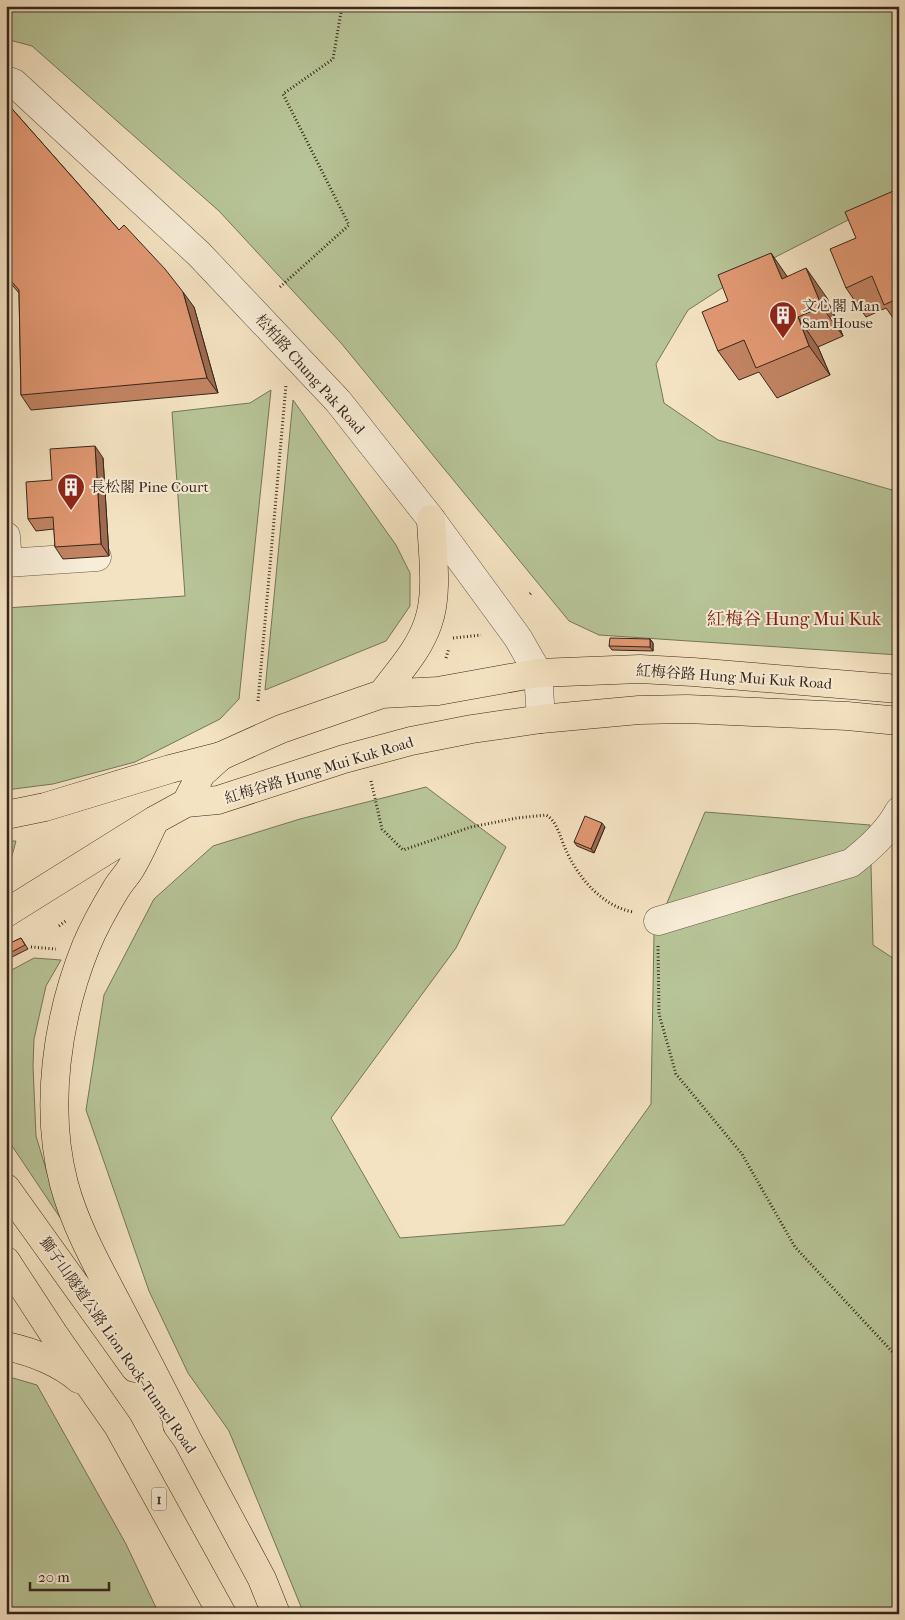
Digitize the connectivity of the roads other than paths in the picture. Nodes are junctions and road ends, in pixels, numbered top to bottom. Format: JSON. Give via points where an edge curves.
{"nodes":[{"id":1,"x":6,"y":80,"type":"edge"},
{"id":2,"x":431,"y":519,"type":"junction"},
{"id":3,"x":7,"y":554,"type":"edge"},
{"id":4,"x":97,"y":557,"type":"edge"},
{"id":5,"x":538,"y":673,"type":"junction"},
{"id":6,"x":899,"y":689,"type":"edge"},
{"id":7,"x":382,"y":694,"type":"junction"},
{"id":8,"x":541,"y":719,"type":"junction"},
{"id":9,"x":899,"y":721,"type":"edge"},
{"id":10,"x":221,"y":756,"type":"junction"},
{"id":11,"x":186,"y":802,"type":"junction"},
{"id":12,"x":899,"y":811,"type":"edge"},
{"id":13,"x":6,"y":814,"type":"edge"},
{"id":14,"x":155,"y":820,"type":"junction"},
{"id":15,"x":6,"y":913,"type":"edge"},
{"id":16,"x":658,"y":921,"type":"road end"},
{"id":17,"x":6,"y":1188,"type":"edge"},
{"id":18,"x":6,"y":1261,"type":"edge"},
{"id":19,"x":6,"y":1346,"type":"edge"},
{"id":20,"x":96,"y":1394,"type":"junction"},
{"id":21,"x":187,"y":1439,"type":"junction"},
{"id":22,"x":222,"y":1614,"type":"edge"},
{"id":23,"x":276,"y":1614,"type":"edge"}],
"edges":[{"from":1,"to":2,"type":"street","name":"松柏路 Chung Pak Road","via":[[21,90],[220,275],[338,401]]},
{"from":2,"to":5,"type":"street","name":"松柏路 Chung Pak Road","via":[[511,626]]},
{"from":2,"to":7,"type":"main road","via":[[434,593],[428,623],[412,654]]},
{"from":3,"to":4,"type":"street"},
{"from":5,"to":6,"type":"main road","name":"紅梅谷路 Hung Mui Kuk Road","via":[[648,670]]},
{"from":5,"to":7,"type":"main road","name":"紅梅谷路 Hung Mui Kuk Road","via":[[438,691]]},
{"from":5,"to":8,"type":"street","name":"松柏路 Chung Pak Road"},
{"from":7,"to":10,"type":"main road","name":"紅梅谷路 Hung Mui Kuk Road","via":[[281,729]]},
{"from":8,"to":9,"type":"main road","name":"紅梅谷路 Hung Mui Kuk Road","via":[[678,709]]},
{"from":8,"to":11,"type":"main road","name":"紅梅谷路 Hung Mui Kuk Road","via":[[472,729],[387,747],[218,800]]},
{"from":10,"to":11,"type":"main road","name":"紅梅谷路 Hung Mui Kuk Road","via":[[201,774]]},
{"from":10,"to":13,"type":"main road","via":[[45,808]]},
{"from":11,"to":14,"type":"main road","name":"紅梅谷路 Hung Mui Kuk Road"},
{"from":12,"to":16,"type":"street","via":[[885,832],[851,863]]},
{"from":14,"to":15,"type":"main road","name":"紅梅谷路 Hung Mui Kuk Road"},
{"from":14,"to":21,"type":"main road","via":[[102,914],[72,984],[60,1039],[55,1101],[56,1140],[64,1184],[82,1236]]},
{"from":17,"to":21,"type":"main road","name":"獅子山隧道公路 Lion Rock Tunnel Road"},
{"from":18,"to":20,"type":"main road","number":"1"},
{"from":19,"to":20,"type":"main road","via":[[48,1359],[72,1373]]},
{"from":20,"to":22,"type":"main road","number":"1","via":[[118,1426]]},
{"from":21,"to":23,"type":"main road","name":"獅子山隧道公路 Lion Rock Tunnel Road","via":[[262,1579]]}]}
